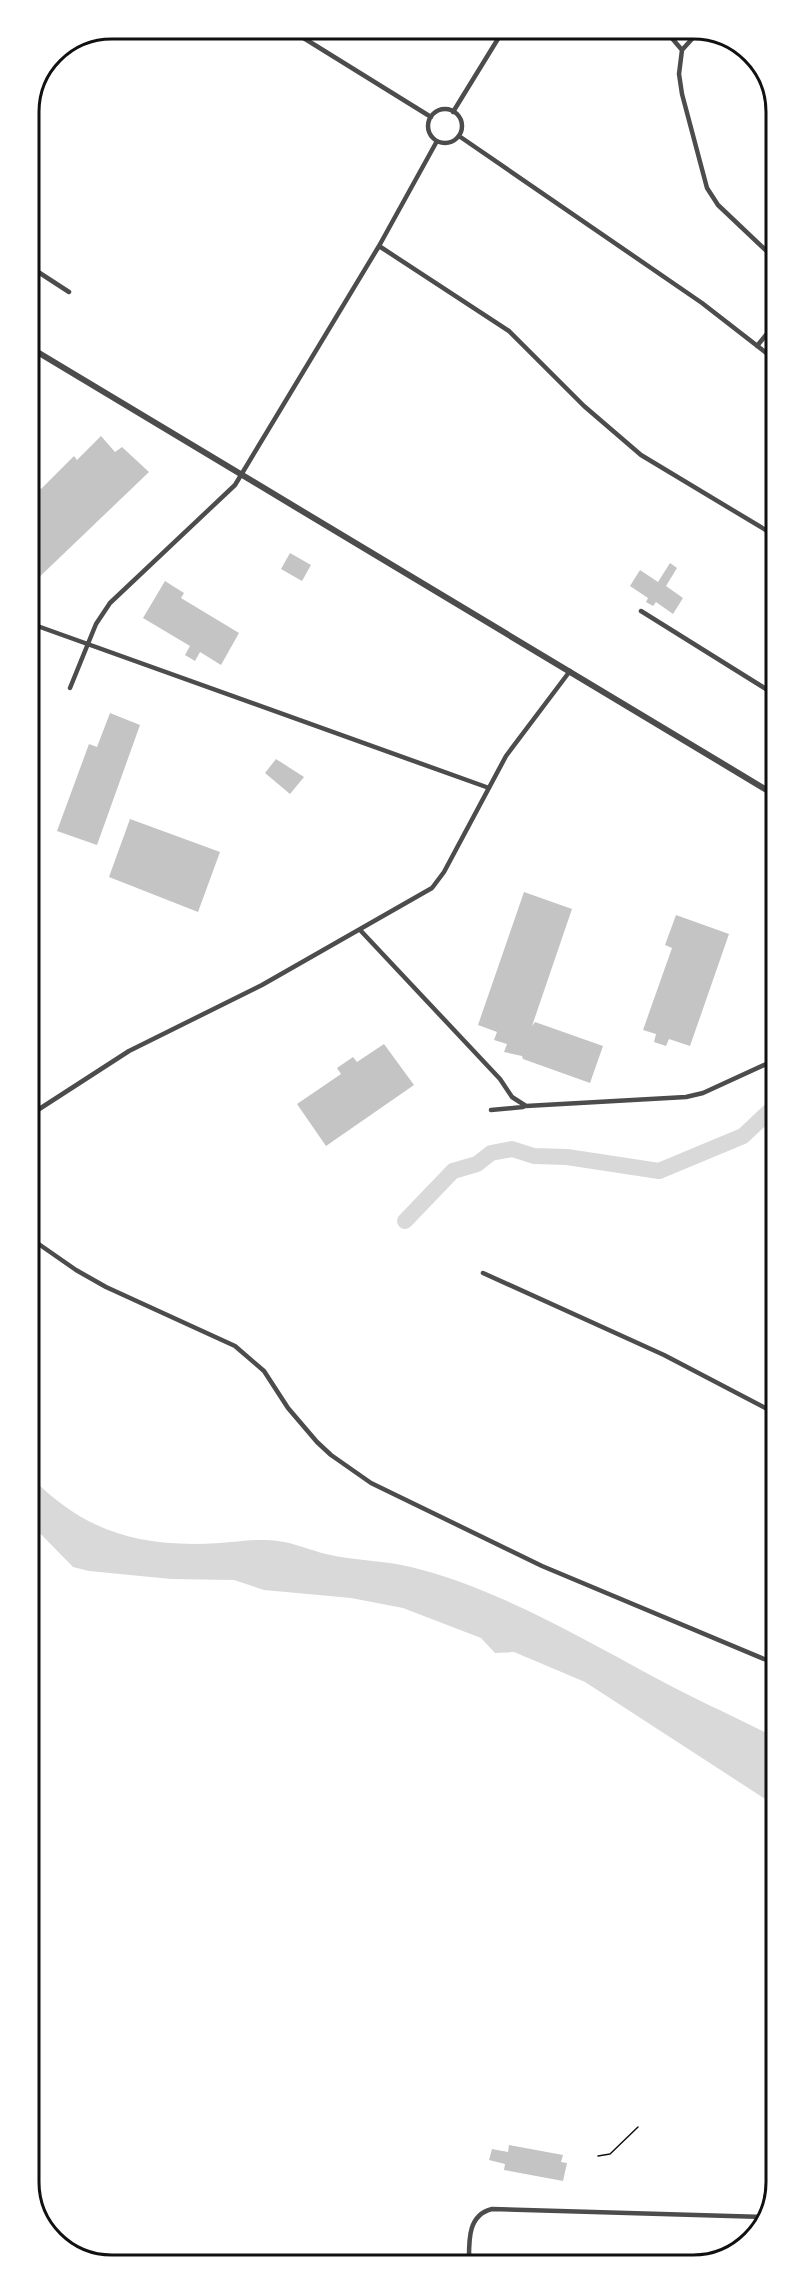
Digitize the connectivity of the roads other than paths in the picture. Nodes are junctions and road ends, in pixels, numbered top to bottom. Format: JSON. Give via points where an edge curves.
{"nodes":[{"id":1,"x":307,"y":39,"type":"edge"},
{"id":2,"x":498,"y":39,"type":"edge"},
{"id":3,"x":673,"y":39,"type":"edge"},
{"id":4,"x":692,"y":39,"type":"edge"},
{"id":5,"x":682,"y":50,"type":"junction"},
{"id":6,"x":453,"y":112,"type":"junction"},
{"id":7,"x":431,"y":117,"type":"junction"},
{"id":8,"x":459,"y":136,"type":"junction"},
{"id":9,"x":437,"y":141,"type":"junction"},
{"id":10,"x":379,"y":246,"type":"junction"},
{"id":11,"x":766,"y":250,"type":"edge"},
{"id":12,"x":39,"y":272,"type":"edge"},
{"id":13,"x":69,"y":292,"type":"dead end"},
{"id":14,"x":766,"y":335,"type":"edge"},
{"id":15,"x":757,"y":346,"type":"junction"},
{"id":16,"x":39,"y":353,"type":"edge"},
{"id":17,"x":766,"y":353,"type":"edge"},
{"id":18,"x":241,"y":475,"type":"junction"},
{"id":19,"x":766,"y":530,"type":"edge"},
{"id":20,"x":641,"y":611,"type":"dead end"},
{"id":21,"x":39,"y":626,"type":"edge"},
{"id":22,"x":89,"y":643,"type":"junction"},
{"id":23,"x":570,"y":671,"type":"junction"},
{"id":24,"x":70,"y":688,"type":"dead end"},
{"id":25,"x":766,"y":689,"type":"edge"},
{"id":26,"x":489,"y":788,"type":"junction"},
{"id":27,"x":766,"y":790,"type":"edge"},
{"id":28,"x":362,"y":931,"type":"junction"},
{"id":29,"x":766,"y":1064,"type":"edge"},
{"id":30,"x":526,"y":1106,"type":"junction"},
{"id":31,"x":39,"y":1109,"type":"edge"},
{"id":32,"x":491,"y":1110,"type":"dead end"},
{"id":33,"x":39,"y":1244,"type":"edge"},
{"id":34,"x":483,"y":1273,"type":"dead end"},
{"id":35,"x":766,"y":1408,"type":"edge"},
{"id":36,"x":766,"y":1660,"type":"edge"},
{"id":37,"x":757,"y":2217,"type":"edge"},
{"id":38,"x":470,"y":2255,"type":"edge"}],
"edges":[{"from":1,"to":7,"type":"street"},
{"from":2,"to":6,"type":"street"},
{"from":3,"to":5,"type":"street"},
{"from":4,"to":5,"type":"street"},
{"from":5,"to":11,"type":"street","via":[[682,94],[707,188],[718,205]]},
{"from":6,"to":7,"type":"street","via":[[443,110]]},
{"from":6,"to":8,"type":"street","via":[[460,120]]},
{"from":7,"to":9,"type":"street","via":[[428,128]]},
{"from":8,"to":9,"type":"street","via":[[449,143]]},
{"from":8,"to":15,"type":"street","via":[[682,288]]},
{"from":9,"to":10,"type":"street"},
{"from":10,"to":18,"type":"street"},
{"from":10,"to":19,"type":"street","via":[[517,338],[584,406],[641,455]]},
{"from":12,"to":13,"type":"street"},
{"from":14,"to":15,"type":"street"},
{"from":15,"to":17,"type":"street"},
{"from":16,"to":18,"type":"street"},
{"from":18,"to":22,"type":"street","via":[[110,603]]},
{"from":18,"to":23,"type":"street"},
{"from":20,"to":25,"type":"street"},
{"from":21,"to":22,"type":"street"},
{"from":22,"to":24,"type":"street"},
{"from":22,"to":26,"type":"street"},
{"from":23,"to":26,"type":"street","via":[[506,756]]},
{"from":23,"to":27,"type":"street"},
{"from":26,"to":28,"type":"street","via":[[436,884]]},
{"from":28,"to":30,"type":"street","via":[[512,1096]]},
{"from":28,"to":31,"type":"street","via":[[129,1051]]},
{"from":29,"to":30,"type":"street","via":[[686,1097]]},
{"from":30,"to":32,"type":"street"},
{"from":33,"to":36,"type":"street","via":[[106,1287],[235,1346],[264,1371],[317,1442],[371,1483],[542,1566]]},
{"from":34,"to":35,"type":"street","via":[[682,1364]]},
{"from":37,"to":38,"type":"street","via":[[492,2209],[480,2214],[472,2226]]}]}
